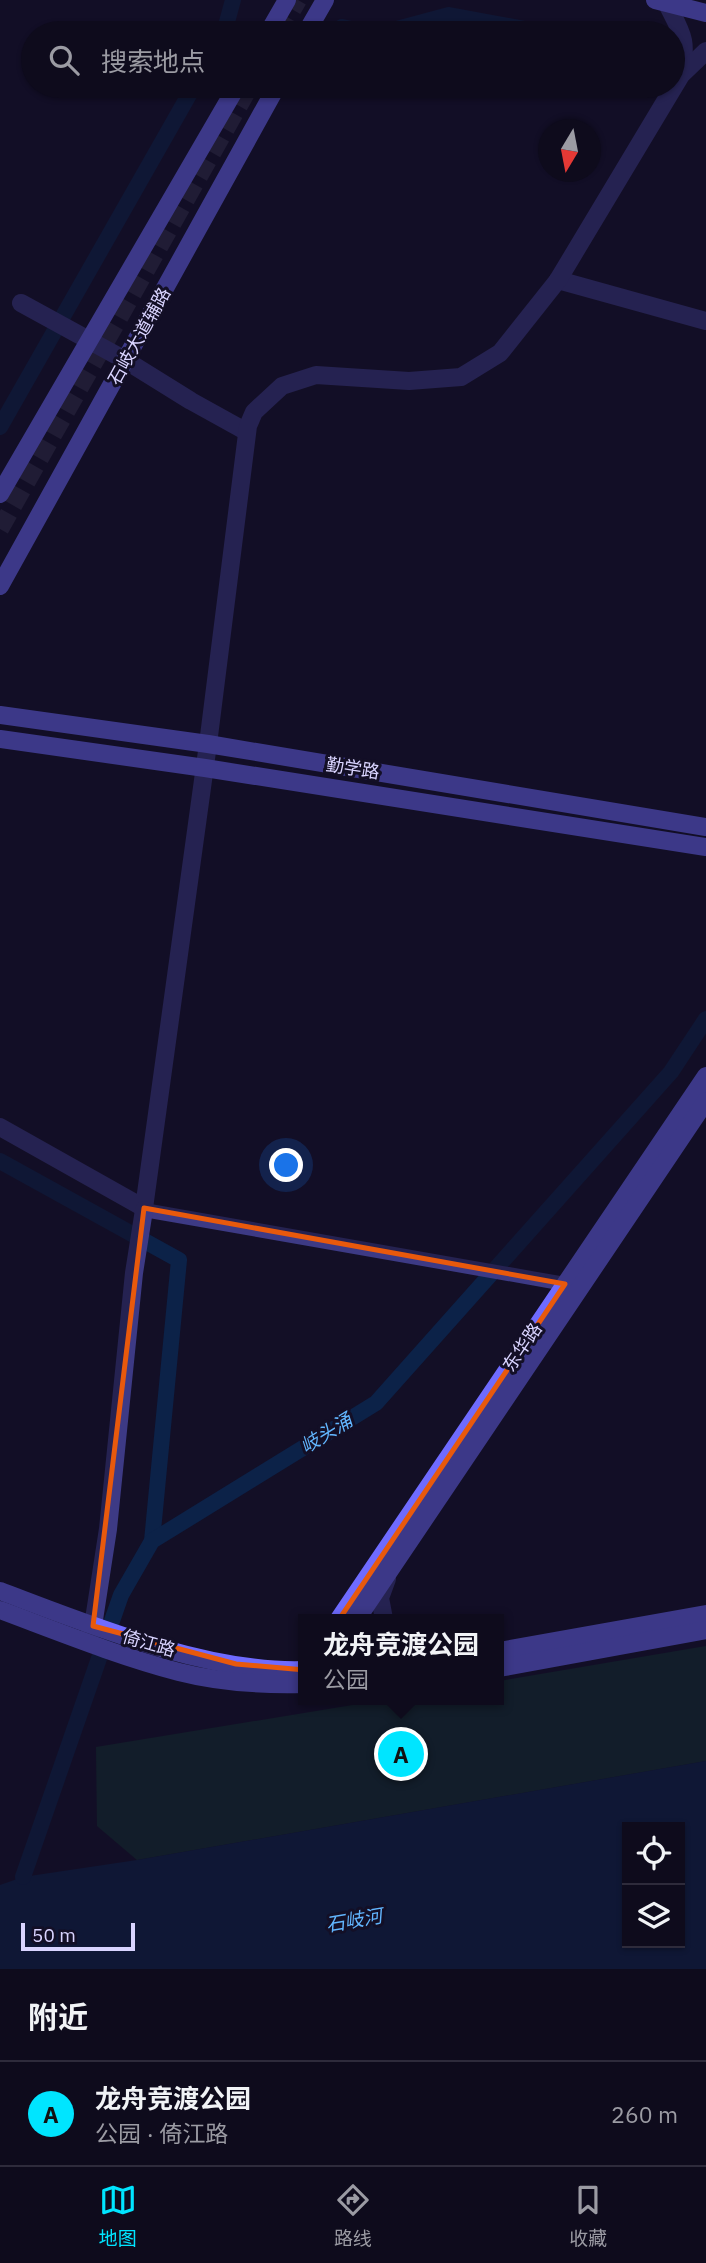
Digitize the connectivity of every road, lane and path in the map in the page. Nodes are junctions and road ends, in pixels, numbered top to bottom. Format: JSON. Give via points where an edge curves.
{"nodes":[{"id":1,"x":287,"y":0,"type":"edge"},
{"id":2,"x":325,"y":0,"type":"edge"},
{"id":3,"x":334,"y":0,"type":"edge"},
{"id":4,"x":660,"y":1,"type":"edge"},
{"id":5,"x":706,"y":13,"type":"edge"},
{"id":6,"x":275,"y":21,"type":"edge"},
{"id":7,"x":313,"y":21,"type":"edge"},
{"id":8,"x":316,"y":21,"type":"edge"},
{"id":9,"x":674,"y":21,"type":"edge"},
{"id":10,"x":706,"y":51,"type":"edge"},
{"id":11,"x":685,"y":71,"type":"edge"},
{"id":12,"x":230,"y":98,"type":"edge"},
{"id":13,"x":270,"y":98,"type":"edge"},
{"id":14,"x":667,"y":98,"type":"edge"},
{"id":15,"x":558,"y":280,"type":"junction"},
{"id":16,"x":25,"y":305,"type":"dead end"},
{"id":17,"x":706,"y":321,"type":"edge"},
{"id":18,"x":82,"y":337,"type":"junction"},
{"id":19,"x":125,"y":360,"type":"junction"},
{"id":20,"x":247,"y":432,"type":"junction"},
{"id":21,"x":0,"y":494,"type":"edge"},
{"id":22,"x":0,"y":586,"type":"edge"},
{"id":23,"x":1,"y":714,"type":"edge"},
{"id":24,"x":0,"y":739,"type":"edge"},
{"id":25,"x":208,"y":744,"type":"junction"},
{"id":26,"x":205,"y":768,"type":"junction"},
{"id":27,"x":706,"y":827,"type":"edge"},
{"id":28,"x":706,"y":846,"type":"edge"},
{"id":29,"x":706,"y":1076,"type":"edge"},
{"id":30,"x":706,"y":1101,"type":"edge"},
{"id":31,"x":0,"y":1127,"type":"edge"},
{"id":32,"x":144,"y":1209,"type":"junction"},
{"id":33,"x":565,"y":1284,"type":"junction"},
{"id":34,"x":389,"y":1571,"type":"junction"},
{"id":35,"x":0,"y":1591,"type":"edge"},
{"id":36,"x":0,"y":1610,"type":"edge"},
{"id":37,"x":342,"y":1614,"type":"edge"},
{"id":38,"x":360,"y":1614,"type":"edge"},
{"id":39,"x":383,"y":1614,"type":"edge"},
{"id":40,"x":706,"y":1614,"type":"edge"},
{"id":41,"x":706,"y":1630,"type":"edge"},
{"id":42,"x":90,"y":1634,"type":"junction"},
{"id":43,"x":504,"y":1650,"type":"edge"},
{"id":44,"x":504,"y":1667,"type":"edge"},
{"id":45,"x":298,"y":1678,"type":"edge"},
{"id":46,"x":298,"y":1680,"type":"edge"}],
"edges":[{"from":1,"to":6,"type":"main road"},
{"from":2,"to":7,"type":"main road"},
{"from":3,"to":8,"type":"street"},
{"from":4,"to":5,"type":"main road"},
{"from":4,"to":9,"type":"street"},
{"from":10,"to":11,"type":"street"},
{"from":12,"to":18,"type":"main road"},
{"from":13,"to":19,"type":"main road","name":"石岐大道辅路"},
{"from":14,"to":15,"type":"street"},
{"from":15,"to":17,"type":"street"},
{"from":15,"to":20,"type":"street","via":[[500,353],[461,377],[409,381],[316,375],[282,386],[254,412]]},
{"from":16,"to":18,"type":"street"},
{"from":18,"to":19,"type":"street"},
{"from":18,"to":21,"type":"main road"},
{"from":19,"to":20,"type":"street"},
{"from":19,"to":22,"type":"main road","name":"石岐大道辅路"},
{"from":20,"to":25,"type":"street"},
{"from":23,"to":25,"type":"main road","name":"勤学路"},
{"from":24,"to":26,"type":"main road","name":"勤学路"},
{"from":25,"to":26,"type":"street"},
{"from":25,"to":27,"type":"main road","name":"勤学路"},
{"from":26,"to":28,"type":"main road","name":"勤学路"},
{"from":26,"to":32,"type":"street"},
{"from":29,"to":33,"type":"main road","name":"东华路"},
{"from":30,"to":34,"type":"main road","name":"东华路"},
{"from":31,"to":32,"type":"street"},
{"from":32,"to":33,"type":"street"},
{"from":32,"to":42,"type":"street","via":[[108,1528]]},
{"from":33,"to":37,"type":"main road","name":"东华路"},
{"from":34,"to":38,"type":"main road","name":"东华路"},
{"from":34,"to":39,"type":"street","via":[[380,1598]]},
{"from":35,"to":42,"type":"main road","name":"倚江路"},
{"from":36,"to":42,"type":"main road","name":"倚江路"},
{"from":40,"to":43,"type":"main road"},
{"from":41,"to":44,"type":"main road"},
{"from":42,"to":45,"type":"main road","name":"倚江路"},
{"from":42,"to":46,"type":"main road","name":"倚江路","via":[[181,1672],[268,1684]]}]}
